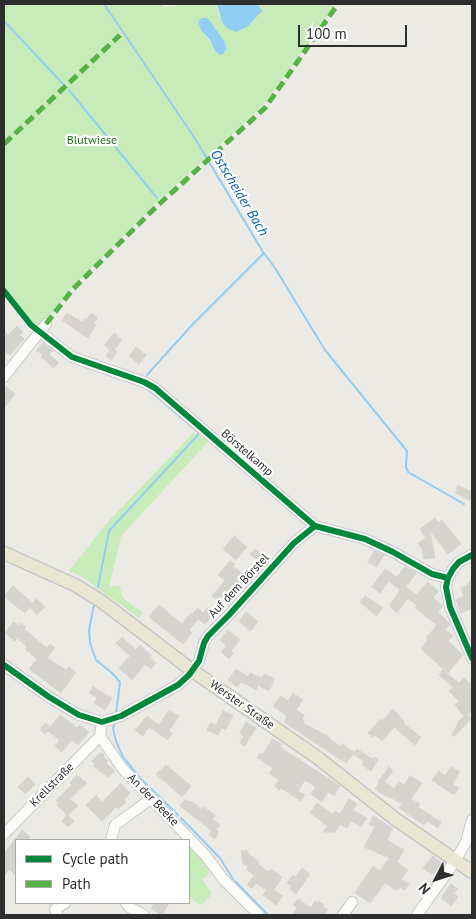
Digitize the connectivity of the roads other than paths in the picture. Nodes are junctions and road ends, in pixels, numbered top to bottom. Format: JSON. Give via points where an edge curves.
{"nodes":[{"id":1,"x":4,"y":377,"type":"edge"},
{"id":2,"x":315,"y":526,"type":"junction"},
{"id":3,"x":4,"y":553,"type":"edge"},
{"id":4,"x":472,"y":555,"type":"edge"},
{"id":5,"x":448,"y":578,"type":"junction"},
{"id":6,"x":472,"y":656,"type":"edge"},
{"id":7,"x":4,"y":665,"type":"edge"},
{"id":8,"x":193,"y":671,"type":"junction"},
{"id":9,"x":105,"y":721,"type":"junction"},
{"id":10,"x":100,"y":736,"type":"junction"},
{"id":11,"x":152,"y":798,"type":"junction"},
{"id":12,"x":472,"y":820,"type":"edge"},
{"id":13,"x":4,"y":834,"type":"edge"},
{"id":14,"x":111,"y":839,"type":"edge"},
{"id":15,"x":455,"y":861,"type":"junction"},
{"id":16,"x":472,"y":872,"type":"edge"},
{"id":17,"x":352,"y":902,"type":"dead end"},
{"id":18,"x":62,"y":904,"type":"edge"},
{"id":19,"x":127,"y":904,"type":"edge"},
{"id":20,"x":57,"y":915,"type":"edge"},
{"id":21,"x":144,"y":915,"type":"edge"},
{"id":22,"x":259,"y":915,"type":"edge"},
{"id":23,"x":343,"y":915,"type":"edge"},
{"id":24,"x":417,"y":915,"type":"edge"}],
"edges":[{"from":1,"to":2,"type":"street","name":"Börstelkamp","via":[[42,327],[72,357],[155,388]]},
{"from":2,"to":5,"type":"street","name":"Börstelkamp","via":[[364,539],[432,574]]},
{"from":2,"to":8,"type":"street","name":"Auf dem Börstel","via":[[294,543],[208,636]]},
{"from":3,"to":8,"type":"main road","name":"Werster Straße","via":[[90,593]]},
{"from":4,"to":5,"type":"street","via":[[459,562]]},
{"from":5,"to":6,"type":"street","via":[[447,595]]},
{"from":7,"to":9,"type":"street","via":[[72,710],[94,720]]},
{"from":8,"to":9,"type":"street","via":[[178,686]]},
{"from":8,"to":15,"type":"main road","name":"Werster Straße","via":[[318,758]]},
{"from":9,"to":10,"type":"street"},
{"from":10,"to":11,"type":"street","name":"An der Beeke","via":[[122,768]]},
{"from":10,"to":13,"type":"street","name":"Krellstraße"},
{"from":11,"to":14,"type":"street","via":[[115,825]]},
{"from":11,"to":22,"type":"street","name":"An der Beeke"},
{"from":12,"to":15,"type":"street","via":[[466,842]]},
{"from":15,"to":16,"type":"main road","name":"Werster Straße"},
{"from":15,"to":24,"type":"street"},
{"from":17,"to":23,"type":"street"},
{"from":18,"to":20,"type":"street","via":[[55,909]]},
{"from":19,"to":21,"type":"street"}]}
